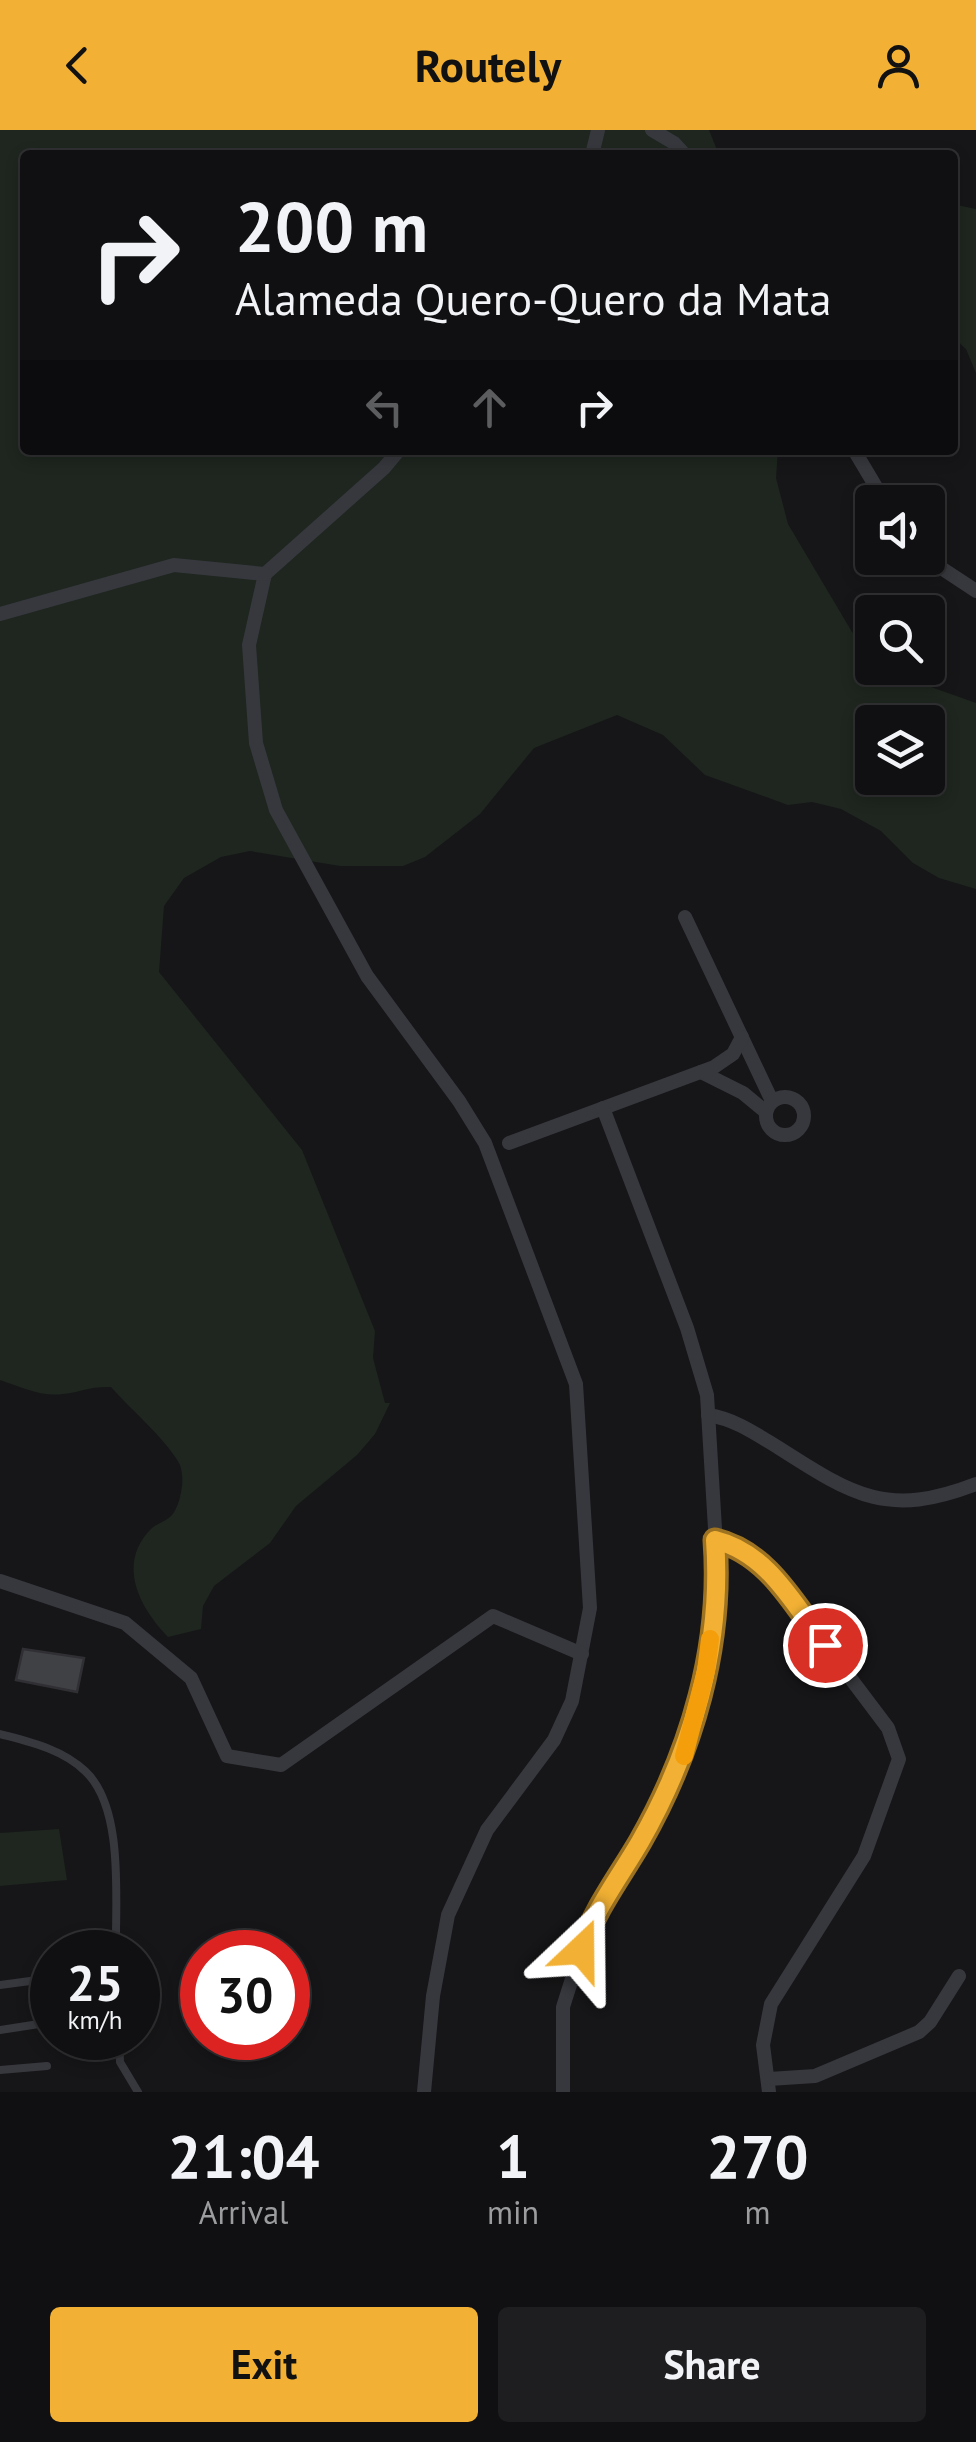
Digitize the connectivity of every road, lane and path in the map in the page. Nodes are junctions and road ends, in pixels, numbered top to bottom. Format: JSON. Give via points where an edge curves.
{"nodes":[{"id":1,"x":652,"y":130,"type":"edge"},
{"id":2,"x":680,"y":150,"type":"edge"},
{"id":3,"x":395,"y":455,"type":"edge"},
{"id":4,"x":857,"y":455,"type":"edge"},
{"id":5,"x":875,"y":485,"type":"edge"},
{"id":6,"x":945,"y":571,"type":"edge"},
{"id":7,"x":265,"y":574,"type":"junction"},
{"id":8,"x":976,"y":592,"type":"edge"},
{"id":9,"x":0,"y":614,"type":"edge"},
{"id":10,"x":685,"y":917,"type":"dead end"},
{"id":11,"x":742,"y":1037,"type":"junction"},
{"id":12,"x":701,"y":1072,"type":"junction"},
{"id":13,"x":602,"y":1108,"type":"junction"},
{"id":14,"x":509,"y":1144,"type":"dead end"},
{"id":15,"x":708,"y":1415,"type":"junction"},
{"id":16,"x":976,"y":1484,"type":"edge"},
{"id":17,"x":715,"y":1540,"type":"junction"},
{"id":18,"x":0,"y":1581,"type":"edge"},
{"id":19,"x":582,"y":1654,"type":"junction"},
{"id":20,"x":0,"y":1734,"type":"edge"},
{"id":21,"x":115,"y":1930,"type":"edge"},
{"id":22,"x":959,"y":1976,"type":"dead end"},
{"id":23,"x":30,"y":1981,"type":"edge"},
{"id":24,"x":0,"y":1986,"type":"edge"},
{"id":25,"x":30,"y":2025,"type":"edge"},
{"id":26,"x":0,"y":2030,"type":"edge"},
{"id":27,"x":120,"y":2060,"type":"edge"},
{"id":28,"x":47,"y":2066,"type":"dead end"},
{"id":29,"x":0,"y":2070,"type":"edge"},
{"id":30,"x":769,"y":2086,"type":"edge"},
{"id":31,"x":138,"y":2092,"type":"edge"},
{"id":32,"x":424,"y":2092,"type":"edge"},
{"id":33,"x":563,"y":2092,"type":"edge"}],
"edges":[{"from":1,"to":2,"type":"street"},
{"from":3,"to":7,"type":"street"},
{"from":4,"to":5,"type":"street"},
{"from":6,"to":8,"type":"street"},
{"from":7,"to":9,"type":"street","via":[[174,565]]},
{"from":7,"to":19,"type":"street","via":[[249,645],[256,743],[276,810],[368,976],[485,1143],[576,1384],[590,1563]]},
{"from":10,"to":11,"type":"street"},
{"from":11,"to":12,"type":"street","via":[[733,1054]]},
{"from":11,"to":12,"type":"street","via":[[769,1107]]},
{"from":12,"to":13,"type":"street"},
{"from":13,"to":14,"type":"street"},
{"from":13,"to":15,"type":"street","via":[[686,1328]]},
{"from":15,"to":16,"type":"street","via":[[753,1432],[856,1494],[907,1503]]},
{"from":15,"to":17,"type":"street"},
{"from":17,"to":30,"type":"street","via":[[741,1546],[762,1561],[888,1728],[898,1759],[864,1856],[770,2004],[763,2044]]},
{"from":17,"to":33,"type":"street","via":[[706,1671],[684,1758],[590,1922],[562,2007]]},
{"from":18,"to":19,"type":"street","via":[[126,1623],[191,1678],[227,1756],[281,1765],[494,1616]]},
{"from":19,"to":32,"type":"street","via":[[572,1701],[554,1740],[487,1830],[448,1916],[432,1996]]},
{"from":20,"to":21,"type":"lane","via":[[47,1747],[86,1772],[105,1802],[113,1832]]},
{"from":22,"to":30,"type":"street","via":[[919,2032],[815,2076]]},
{"from":23,"to":24,"type":"lane"},
{"from":25,"to":26,"type":"lane"},
{"from":27,"to":31,"type":"lane"},
{"from":28,"to":29,"type":"lane"}]}
